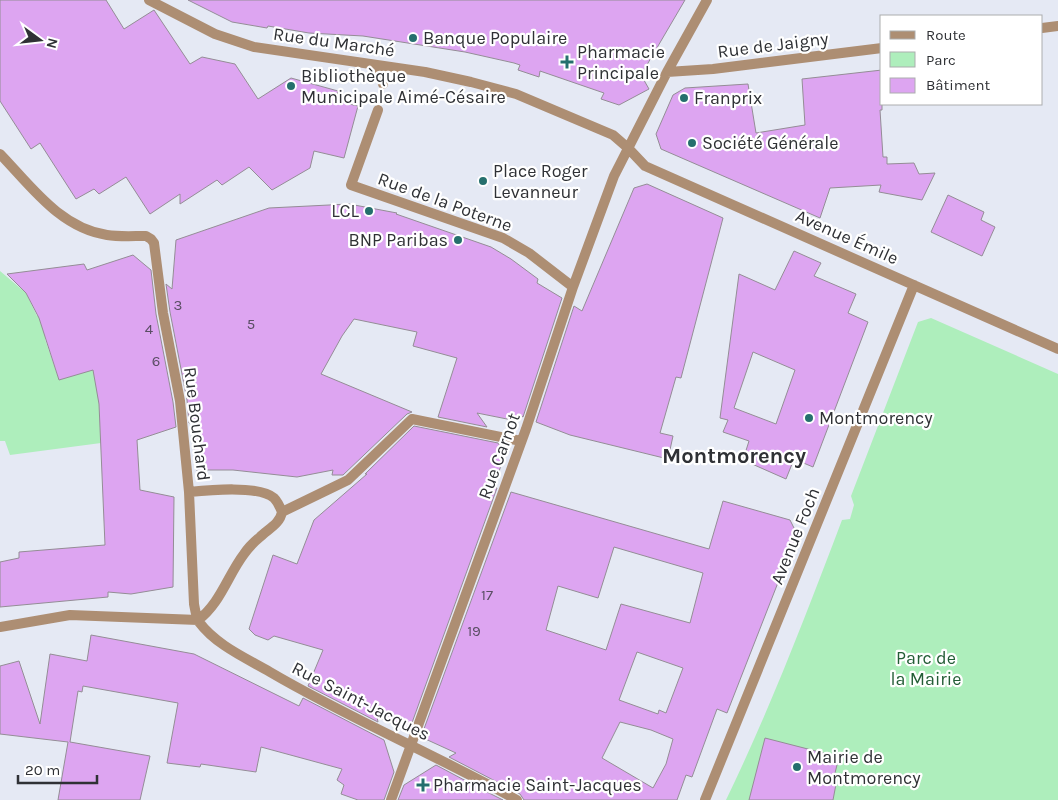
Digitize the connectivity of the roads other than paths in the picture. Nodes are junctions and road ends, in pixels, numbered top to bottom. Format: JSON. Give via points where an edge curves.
{"nodes":[{"id":1,"x":150,"y":0,"type":"edge"},
{"id":2,"x":707,"y":0,"type":"edge"},
{"id":3,"x":1058,"y":26,"type":"edge"},
{"id":4,"x":1043,"y":28,"type":"edge"},
{"id":5,"x":880,"y":48,"type":"edge"},
{"id":6,"x":379,"y":66,"type":"junction"},
{"id":7,"x":667,"y":72,"type":"junction"},
{"id":8,"x":383,"y":84,"type":"dead end"},
{"id":9,"x":378,"y":110,"type":"dead end"},
{"id":10,"x":628,"y":148,"type":"junction"},
{"id":11,"x":0,"y":154,"type":"edge"},
{"id":12,"x":914,"y":284,"type":"junction"},
{"id":13,"x":573,"y":287,"type":"junction"},
{"id":14,"x":1058,"y":349,"type":"edge"},
{"id":15,"x":521,"y":441,"type":"junction"},
{"id":16,"x":189,"y":492,"type":"junction"},
{"id":17,"x":282,"y":512,"type":"junction"},
{"id":18,"x":198,"y":620,"type":"junction"},
{"id":19,"x":0,"y":627,"type":"edge"},
{"id":20,"x":412,"y":746,"type":"junction"},
{"id":21,"x":391,"y":800,"type":"edge"},
{"id":22,"x":517,"y":800,"type":"edge"},
{"id":23,"x":705,"y":800,"type":"edge"}],
"edges":[{"from":1,"to":6,"type":"street","name":"Rue du Marché","via":[[215,34],[254,47]]},
{"from":2,"to":7,"type":"street","name":"Rue Carnot"},
{"from":3,"to":4,"type":"street"},
{"from":5,"to":7,"type":"street","name":"Rue de Jaigny","via":[[713,70]]},
{"from":6,"to":8,"type":"street"},
{"from":6,"to":10,"type":"street","name":"Rue du Marché","via":[[425,72],[516,94],[613,135]]},
{"from":7,"to":10,"type":"street","name":"Rue Carnot"},
{"from":9,"to":13,"type":"street","name":"Rue de la Poterne","via":[[351,186],[503,238],[529,253]]},
{"from":10,"to":12,"type":"street","name":"Avenue Émile","via":[[645,166]]},
{"from":10,"to":13,"type":"street","name":"Rue Carnot","via":[[614,176]]},
{"from":11,"to":16,"type":"street","name":"Rue Bouchard","via":[[47,203],[73,224],[107,235],[146,236],[154,244],[180,401]]},
{"from":12,"to":14,"type":"street","name":"Avenue Émile"},
{"from":12,"to":23,"type":"street","name":"Avenue Foch"},
{"from":13,"to":15,"type":"street","name":"Rue Carnot"},
{"from":15,"to":17,"type":"street","via":[[412,419],[348,480]]},
{"from":15,"to":20,"type":"street","name":"Rue Carnot"},
{"from":16,"to":17,"type":"street","via":[[228,489],[266,494],[274,498]]},
{"from":16,"to":18,"type":"street","name":"Rue Bouchard","via":[[194,604]]},
{"from":17,"to":18,"type":"street","via":[[276,524],[245,552],[216,601]]},
{"from":18,"to":19,"type":"street","via":[[70,616]]},
{"from":18,"to":20,"type":"street","name":"Rue Saint-Jacques","via":[[214,637],[240,655],[315,698]]},
{"from":20,"to":21,"type":"street","name":"Rue Carnot"},
{"from":20,"to":22,"type":"street","name":"Rue Saint-Jacques"}]}
